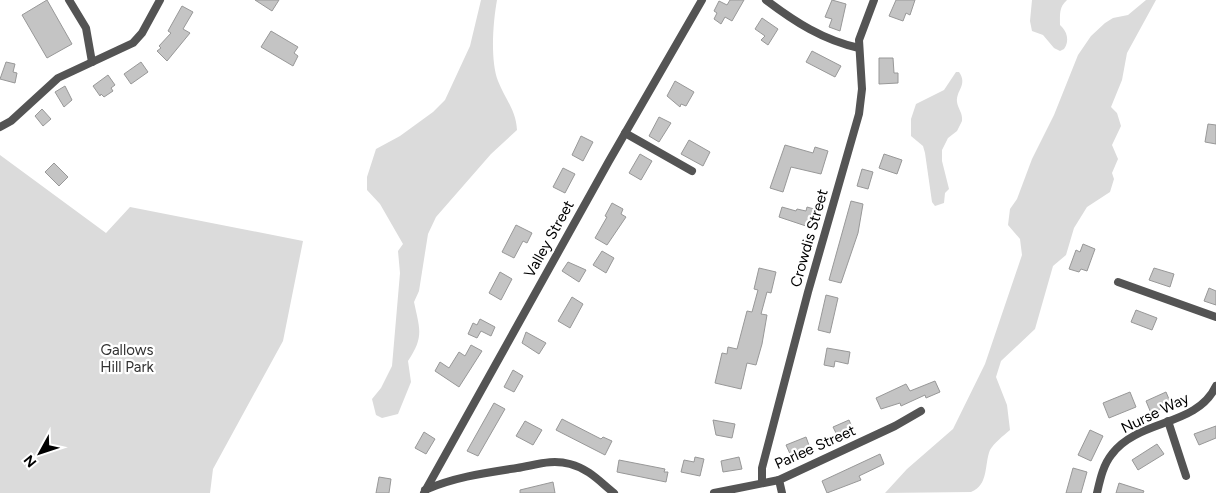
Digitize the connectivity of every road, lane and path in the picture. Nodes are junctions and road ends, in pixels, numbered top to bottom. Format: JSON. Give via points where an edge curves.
{"nodes":[{"id":1,"x":69,"y":0,"type":"edge"},
{"id":2,"x":160,"y":0,"type":"edge"},
{"id":3,"x":702,"y":0,"type":"edge"},
{"id":4,"x":766,"y":0,"type":"edge"},
{"id":5,"x":874,"y":0,"type":"edge"},
{"id":6,"x":859,"y":48,"type":"junction"},
{"id":7,"x":92,"y":62,"type":"junction"},
{"id":8,"x":0,"y":127,"type":"edge"},
{"id":9,"x":625,"y":133,"type":"junction"},
{"id":10,"x":692,"y":170,"type":"dead end"},
{"id":11,"x":1118,"y":282,"type":"dead end"},
{"id":12,"x":1216,"y":317,"type":"edge"},
{"id":13,"x":1216,"y":386,"type":"edge"},
{"id":14,"x":922,"y":411,"type":"dead end"},
{"id":15,"x":1168,"y":421,"type":"junction"},
{"id":16,"x":1186,"y":476,"type":"dead end"},
{"id":17,"x":779,"y":480,"type":"junction"},
{"id":18,"x":762,"y":483,"type":"junction"},
{"id":19,"x":424,"y":492,"type":"edge"},
{"id":20,"x":614,"y":493,"type":"edge"},
{"id":21,"x":714,"y":493,"type":"edge"},
{"id":22,"x":782,"y":493,"type":"edge"},
{"id":23,"x":1097,"y":493,"type":"edge"}],
"edges":[{"from":1,"to":7,"type":"street","via":[[86,28]]},
{"from":2,"to":7,"type":"street","via":[[142,33],[133,42]]},
{"from":3,"to":9,"type":"street","name":"Valley Street"},
{"from":4,"to":6,"type":"street","via":[[805,28],[834,42]]},
{"from":5,"to":6,"type":"street","name":"Crowdis Street"},
{"from":6,"to":18,"type":"street","name":"Crowdis Street","via":[[862,88],[859,114],[808,292],[762,468]]},
{"from":7,"to":8,"type":"street","via":[[58,78]]},
{"from":9,"to":10,"type":"street"},
{"from":9,"to":19,"type":"street","name":"Valley Street"},
{"from":11,"to":12,"type":"street"},
{"from":13,"to":15,"type":"street","name":"Nurse Way","via":[[1200,406]]},
{"from":14,"to":17,"type":"street","name":"Parlee Street"},
{"from":15,"to":16,"type":"street"},
{"from":15,"to":23,"type":"street","name":"Nurse Way","via":[[1134,435],[1113,452],[1106,463]]},
{"from":17,"to":18,"type":"street","name":"Parlee Street"},
{"from":17,"to":22,"type":"street"},
{"from":18,"to":21,"type":"street","name":"Parlee Street"},
{"from":19,"to":20,"type":"street","via":[[464,476],[547,461],[582,468]]}]}
